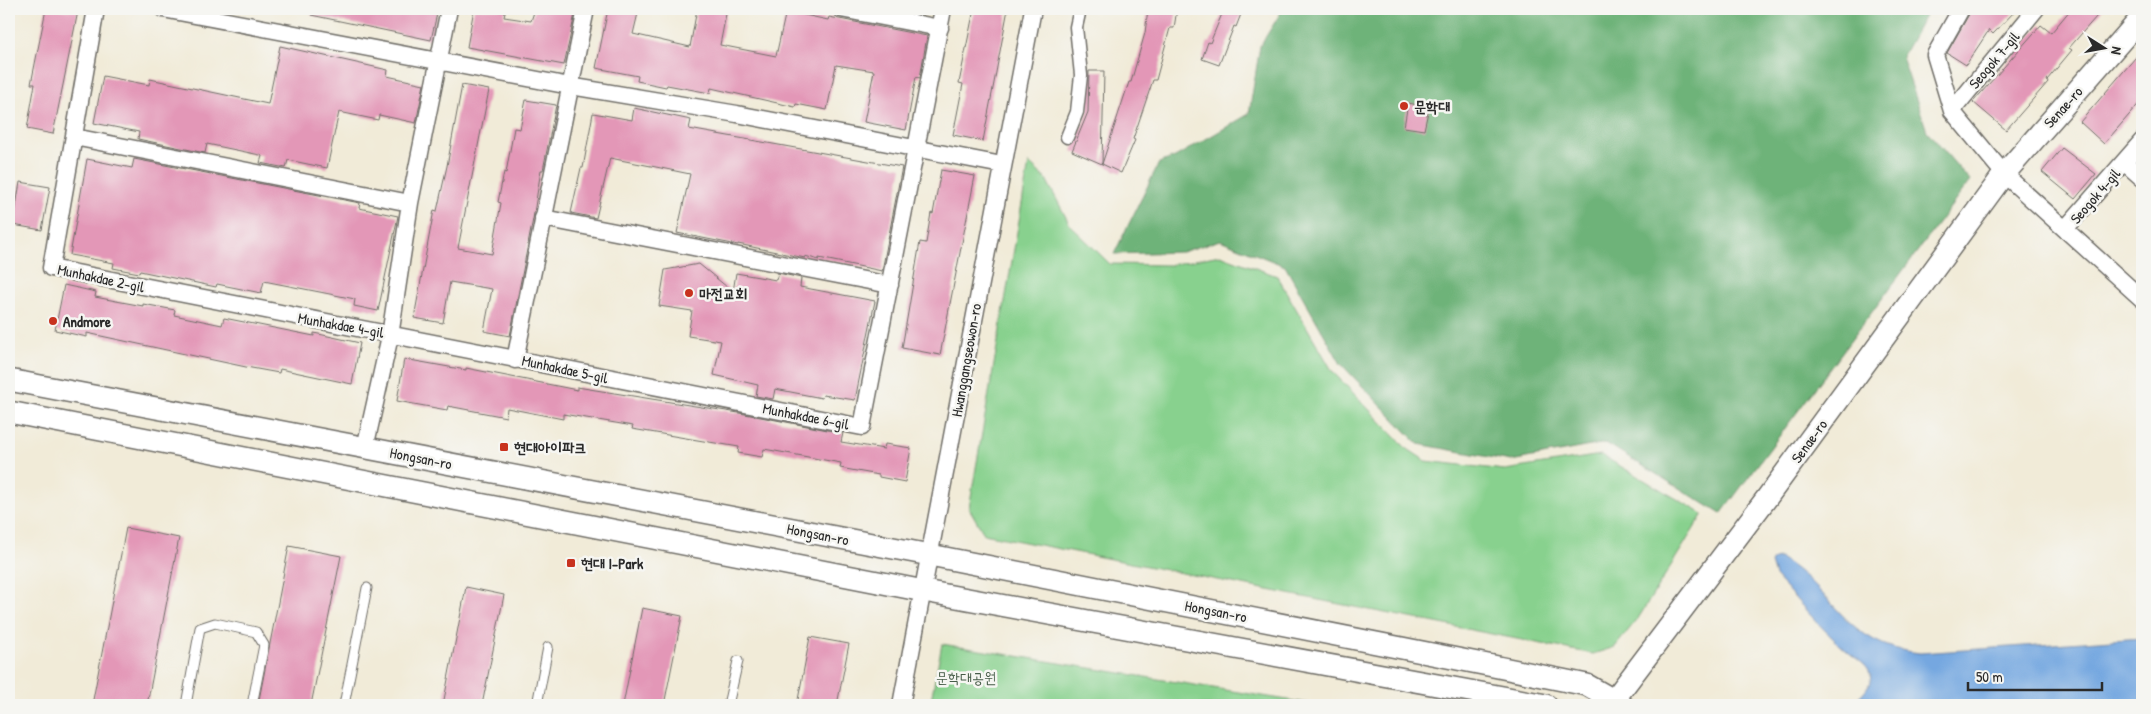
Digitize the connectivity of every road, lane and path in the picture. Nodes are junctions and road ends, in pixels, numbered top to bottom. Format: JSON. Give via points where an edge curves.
{"nodes":[{"id":1,"x":96,"y":9,"type":"edge"},
{"id":2,"x":163,"y":9,"type":"edge"},
{"id":3,"x":449,"y":9,"type":"edge"},
{"id":4,"x":586,"y":9,"type":"edge"},
{"id":5,"x":841,"y":9,"type":"edge"},
{"id":6,"x":943,"y":9,"type":"edge"},
{"id":7,"x":1033,"y":9,"type":"edge"},
{"id":8,"x":1080,"y":9,"type":"edge"},
{"id":9,"x":1961,"y":9,"type":"edge"},
{"id":10,"x":2036,"y":9,"type":"edge"},
{"id":11,"x":2142,"y":17,"type":"edge"},
{"id":12,"x":940,"y":28,"type":"junction"},
{"id":13,"x":438,"y":61,"type":"junction"},
{"id":14,"x":570,"y":86,"type":"junction"},
{"id":15,"x":1952,"y":111,"type":"junction"},
{"id":16,"x":1067,"y":137,"type":"dead end"},
{"id":17,"x":74,"y":138,"type":"junction"},
{"id":18,"x":2142,"y":141,"type":"edge"},
{"id":19,"x":916,"y":149,"type":"junction"},
{"id":20,"x":2124,"y":162,"type":"junction"},
{"id":21,"x":1002,"y":165,"type":"junction"},
{"id":22,"x":2004,"y":174,"type":"junction"},
{"id":23,"x":2142,"y":178,"type":"edge"},
{"id":24,"x":410,"y":203,"type":"junction"},
{"id":25,"x":543,"y":218,"type":"junction"},
{"id":26,"x":2066,"y":229,"type":"junction"},
{"id":27,"x":890,"y":285,"type":"junction"},
{"id":28,"x":2142,"y":299,"type":"edge"},
{"id":29,"x":222,"y":303,"type":"joint"},
{"id":30,"x":390,"y":336,"type":"junction"},
{"id":31,"x":515,"y":360,"type":"junction"},
{"id":32,"x":9,"y":380,"type":"edge"},
{"id":33,"x":695,"y":395,"type":"joint"},
{"id":34,"x":9,"y":412,"type":"edge"},
{"id":35,"x":366,"y":448,"type":"junction"},
{"id":36,"x":930,"y":555,"type":"junction"},
{"id":37,"x":367,"y":588,"type":"dead end"},
{"id":38,"x":924,"y":591,"type":"junction"},
{"id":39,"x":548,"y":647,"type":"dead end"},
{"id":40,"x":738,"y":661,"type":"dead end"},
{"id":41,"x":1513,"y":702,"type":"edge"},
{"id":42,"x":1616,"y":703,"type":"edge"},
{"id":43,"x":186,"y":705,"type":"edge"},
{"id":44,"x":252,"y":705,"type":"edge"},
{"id":45,"x":344,"y":705,"type":"edge"},
{"id":46,"x":537,"y":705,"type":"edge"},
{"id":47,"x":728,"y":705,"type":"edge"},
{"id":48,"x":901,"y":705,"type":"edge"},
{"id":49,"x":1546,"y":705,"type":"edge"}],
"edges":[{"from":1,"to":17,"type":"street","name":"Munhakdae 2-gil"},
{"from":2,"to":13,"type":"street"},
{"from":3,"to":13,"type":"street","name":"Munhakdae 4-gil"},
{"from":4,"to":14,"type":"street","name":"Munhakdae 5-gil"},
{"from":5,"to":12,"type":"street"},
{"from":6,"to":12,"type":"street","name":"Munhakdae 6-gil"},
{"from":7,"to":21,"type":"street","name":"Hwanggangseowon-ro"},
{"from":8,"to":16,"type":"street","via":[[1076,27],[1081,75],[1077,112]]},
{"from":9,"to":15,"type":"street","name":"Seogok 7-gil","via":[[1935,55]]},
{"from":10,"to":15,"type":"street","name":"Seogok 7-gil"},
{"from":11,"to":22,"type":"street","name":"Senae-ro"},
{"from":12,"to":19,"type":"street","name":"Munhakdae 6-gil"},
{"from":13,"to":14,"type":"street"},
{"from":13,"to":24,"type":"street","name":"Munhakdae 4-gil"},
{"from":14,"to":19,"type":"street"},
{"from":14,"to":25,"type":"street","name":"Munhakdae 5-gil"},
{"from":15,"to":22,"type":"street","name":"Seogok 7-gil"},
{"from":17,"to":24,"type":"street"},
{"from":17,"to":29,"type":"street","name":"Munhakdae 2-gil","via":[[51,268]]},
{"from":18,"to":20,"type":"street","name":"Seogok 4-gil"},
{"from":19,"to":21,"type":"street"},
{"from":19,"to":27,"type":"street","name":"Munhakdae 6-gil"},
{"from":20,"to":23,"type":"street","name":"Seogok 4-gil"},
{"from":20,"to":26,"type":"street","name":"Seogok 4-gil"},
{"from":21,"to":36,"type":"street","name":"Hwanggangseowon-ro"},
{"from":22,"to":26,"type":"street"},
{"from":22,"to":42,"type":"street","name":"Senae-ro"},
{"from":24,"to":30,"type":"street","name":"Munhakdae 4-gil"},
{"from":25,"to":27,"type":"street"},
{"from":25,"to":31,"type":"street","name":"Munhakdae 5-gil"},
{"from":26,"to":28,"type":"street"},
{"from":27,"to":33,"type":"street","name":"Munhakdae 6-gil","via":[[862,427]]},
{"from":29,"to":30,"type":"street","name":"Munhakdae 4-gil"},
{"from":30,"to":31,"type":"street"},
{"from":30,"to":35,"type":"street"},
{"from":31,"to":33,"type":"street","name":"Munhakdae 5-gil"},
{"from":32,"to":35,"type":"street","name":"Hongsan-ro"},
{"from":34,"to":38,"type":"street"},
{"from":35,"to":36,"type":"street","name":"Hongsan-ro"},
{"from":36,"to":38,"type":"street","name":"Hwanggangseowon-ro"},
{"from":36,"to":42,"type":"street","name":"Hongsan-ro","via":[[1587,685]]},
{"from":37,"to":45,"type":"lane"},
{"from":38,"to":41,"type":"street"},
{"from":38,"to":48,"type":"street","name":"Hwanggangseowon-ro"},
{"from":39,"to":46,"type":"lane"},
{"from":40,"to":47,"type":"lane"},
{"from":41,"to":49,"type":"street"},
{"from":43,"to":44,"type":"lane","via":[[200,628],[216,623],[256,632],[264,645]]}]}
